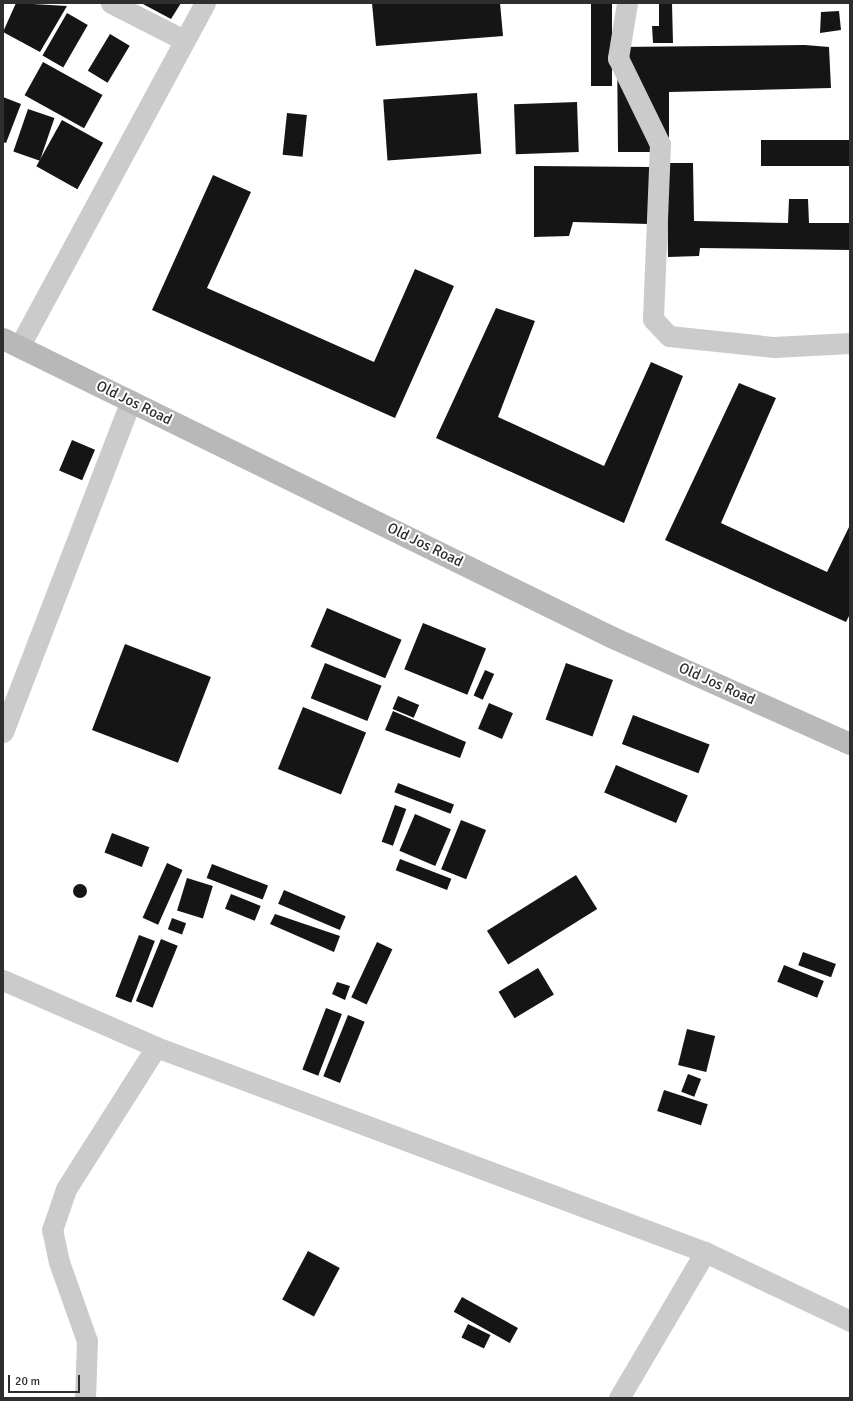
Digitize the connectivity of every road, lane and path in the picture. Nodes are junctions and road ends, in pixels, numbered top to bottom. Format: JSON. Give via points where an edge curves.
{"nodes":[{"id":1,"x":111,"y":3,"type":"edge"},
{"id":2,"x":205,"y":3,"type":"edge"},
{"id":3,"x":627,"y":3,"type":"edge"},
{"id":4,"x":184,"y":40,"type":"junction"},
{"id":5,"x":11,"y":343,"type":"edge"},
{"id":6,"x":850,"y":343,"type":"edge"},
{"id":7,"x":130,"y":401,"type":"junction"},
{"id":8,"x":3,"y":732,"type":"edge"},
{"id":9,"x":850,"y":744,"type":"edge"},
{"id":10,"x":3,"y":980,"type":"edge"},
{"id":11,"x":156,"y":1047,"type":"junction"},
{"id":12,"x":705,"y":1252,"type":"junction"},
{"id":13,"x":850,"y":1321,"type":"edge"},
{"id":14,"x":85,"y":1398,"type":"edge"},
{"id":15,"x":619,"y":1398,"type":"edge"}],
"edges":[{"from":1,"to":4,"type":"street"},
{"from":2,"to":4,"type":"street"},
{"from":3,"to":6,"type":"street","via":[[618,58],[660,144],[653,319],[669,336],[774,347]]},
{"from":4,"to":5,"type":"street"},
{"from":5,"to":7,"type":"main road","name":"Old Jos Road"},
{"from":7,"to":8,"type":"street"},
{"from":7,"to":9,"type":"main road","name":"Old Jos Road","via":[[611,637]]},
{"from":10,"to":11,"type":"street"},
{"from":11,"to":12,"type":"street"},
{"from":11,"to":14,"type":"street","via":[[66,1189],[52,1230],[59,1262],[87,1341]]},
{"from":12,"to":13,"type":"street"},
{"from":12,"to":15,"type":"street"}]}
